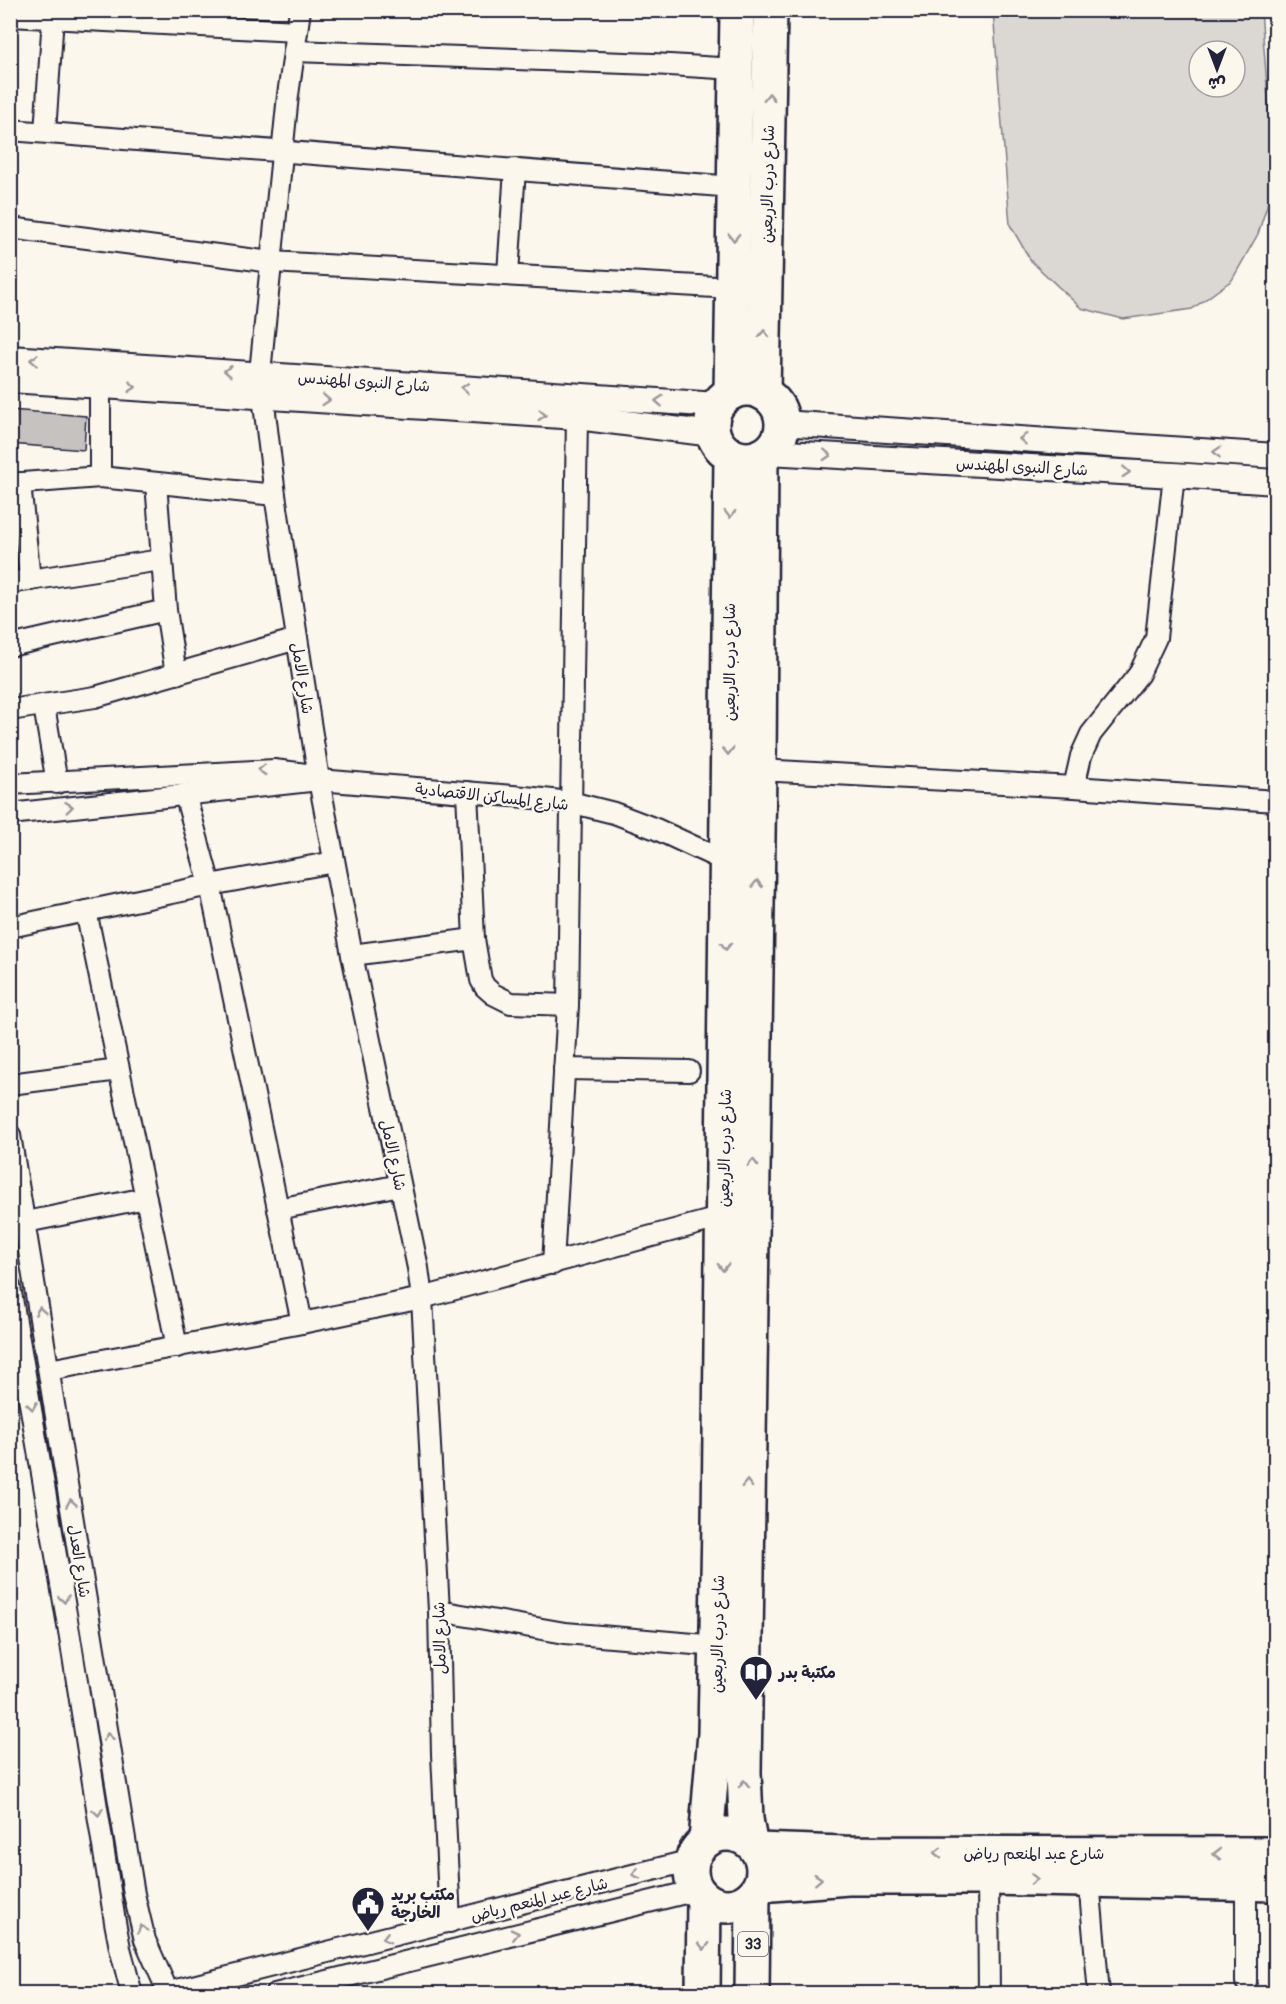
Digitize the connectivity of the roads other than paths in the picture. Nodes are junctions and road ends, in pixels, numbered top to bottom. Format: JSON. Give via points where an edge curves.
{"nodes":[{"id":1,"x":300,"y":10,"type":"edge"},
{"id":2,"x":737,"y":10,"type":"edge"},
{"id":3,"x":770,"y":10,"type":"edge"},
{"id":4,"x":10,"y":16,"type":"edge"},
{"id":5,"x":53,"y":17,"type":"junction"},
{"id":6,"x":297,"y":31,"type":"junction"},
{"id":7,"x":294,"y":51,"type":"junction"},
{"id":8,"x":736,"y":69,"type":"junction"},
{"id":9,"x":10,"y":130,"type":"edge"},
{"id":10,"x":45,"y":132,"type":"junction"},
{"id":11,"x":282,"y":151,"type":"junction"},
{"id":12,"x":515,"y":169,"type":"junction"},
{"id":13,"x":734,"y":188,"type":"junction"},
{"id":14,"x":10,"y":228,"type":"edge"},
{"id":15,"x":270,"y":262,"type":"junction"},
{"id":16,"x":508,"y":274,"type":"junction"},
{"id":17,"x":733,"y":288,"type":"junction"},
{"id":18,"x":10,"y":358,"type":"edge"},
{"id":19,"x":10,"y":380,"type":"edge"},
{"id":20,"x":100,"y":384,"type":"junction"},
{"id":21,"x":262,"y":385,"type":"junction"},
{"id":22,"x":763,"y":393,"type":"junction"},
{"id":23,"x":577,"y":417,"type":"junction"},
{"id":24,"x":783,"y":423,"type":"junction"},
{"id":25,"x":737,"y":433,"type":"junction"},
{"id":26,"x":1275,"y":456,"type":"edge"},
{"id":27,"x":1174,"y":475,"type":"junction"},
{"id":28,"x":100,"y":477,"type":"junction"},
{"id":29,"x":1275,"y":482,"type":"edge"},
{"id":30,"x":15,"y":483,"type":"edge"},
{"id":31,"x":156,"y":483,"type":"junction"},
{"id":32,"x":275,"y":495,"type":"junction"},
{"id":33,"x":161,"y":560,"type":"junction"},
{"id":34,"x":30,"y":580,"type":"junction"},
{"id":35,"x":10,"y":583,"type":"edge"},
{"id":36,"x":166,"y":610,"type":"junction"},
{"id":37,"x":297,"y":639,"type":"junction"},
{"id":38,"x":10,"y":646,"type":"edge"},
{"id":39,"x":176,"y":674,"type":"junction"},
{"id":40,"x":44,"y":706,"type":"junction"},
{"id":41,"x":10,"y":710,"type":"edge"},
{"id":42,"x":759,"y":770,"type":"junction"},
{"id":43,"x":319,"y":780,"type":"junction"},
{"id":44,"x":57,"y":783,"type":"junction"},
{"id":45,"x":10,"y":784,"type":"edge"},
{"id":46,"x":1074,"y":787,"type":"junction"},
{"id":47,"x":467,"y":792,"type":"junction"},
{"id":48,"x":185,"y":794,"type":"junction"},
{"id":49,"x":1275,"y":801,"type":"edge"},
{"id":50,"x":570,"y":802,"type":"junction"},
{"id":51,"x":10,"y":814,"type":"edge"},
{"id":52,"x":727,"y":861,"type":"junction"},
{"id":53,"x":334,"y":862,"type":"junction"},
{"id":54,"x":210,"y":885,"type":"junction"},
{"id":55,"x":86,"y":911,"type":"junction"},
{"id":56,"x":10,"y":927,"type":"edge"},
{"id":57,"x":474,"y":939,"type":"junction"},
{"id":58,"x":352,"y":955,"type":"junction"},
{"id":59,"x":568,"y":1005,"type":"junction"},
{"id":60,"x":564,"y":1069,"type":"junction"},
{"id":61,"x":119,"y":1070,"type":"junction"},
{"id":62,"x":689,"y":1071,"type":"dead end"},
{"id":63,"x":10,"y":1084,"type":"edge"},
{"id":64,"x":10,"y":1135,"type":"edge"},
{"id":65,"x":400,"y":1185,"type":"junction"},
{"id":66,"x":146,"y":1198,"type":"junction"},
{"id":67,"x":278,"y":1209,"type":"junction"},
{"id":68,"x":738,"y":1214,"type":"junction"},
{"id":69,"x":26,"y":1222,"type":"junction"},
{"id":70,"x":553,"y":1264,"type":"junction"},
{"id":71,"x":10,"y":1287,"type":"edge"},
{"id":72,"x":422,"y":1298,"type":"junction"},
{"id":73,"x":302,"y":1323,"type":"junction"},
{"id":74,"x":177,"y":1347,"type":"junction"},
{"id":75,"x":49,"y":1370,"type":"junction"},
{"id":76,"x":19,"y":1376,"type":"edge"},
{"id":77,"x":732,"y":1566,"type":"junction"},
{"id":78,"x":439,"y":1611,"type":"junction"},
{"id":79,"x":717,"y":1646,"type":"junction"},
{"id":80,"x":753,"y":1846,"type":"junction"},
{"id":81,"x":1275,"y":1854,"type":"edge"},
{"id":82,"x":700,"y":1872,"type":"junction"},
{"id":83,"x":988,"y":1878,"type":"junction"},
{"id":84,"x":1089,"y":1881,"type":"junction"},
{"id":85,"x":1261,"y":1884,"type":"edge"},
{"id":86,"x":756,"y":1890,"type":"junction"},
{"id":87,"x":459,"y":1920,"type":"junction"},
{"id":88,"x":416,"y":1931,"type":"junction"},
{"id":89,"x":475,"y":1943,"type":"junction"},
{"id":90,"x":423,"y":1956,"type":"junction"},
{"id":91,"x":1246,"y":1982,"type":"dead end"},
{"id":92,"x":174,"y":1989,"type":"edge"},
{"id":93,"x":132,"y":1994,"type":"edge"},
{"id":94,"x":137,"y":1994,"type":"edge"},
{"id":95,"x":275,"y":1994,"type":"edge"},
{"id":96,"x":703,"y":1994,"type":"edge"},
{"id":97,"x":752,"y":1994,"type":"edge"},
{"id":98,"x":989,"y":1994,"type":"edge"},
{"id":99,"x":1099,"y":1994,"type":"edge"}],
"edges":[{"from":1,"to":6,"type":"street","name":"شارع الامل"},
{"from":2,"to":8,"type":"highway","name":"شارع درب الاربعين"},
{"from":22,"to":3,"type":"highway","name":"شارع درب الاربعين","one_way":true},
{"from":4,"to":5,"type":"street"},
{"from":5,"to":6,"type":"street"},
{"from":5,"to":10,"type":"street"},
{"from":6,"to":7,"type":"street","name":"شارع الامل"},
{"from":7,"to":8,"type":"street"},
{"from":7,"to":11,"type":"street","name":"شارع الامل"},
{"from":8,"to":13,"type":"highway","name":"شارع درب الاربعين"},
{"from":9,"to":10,"type":"street"},
{"from":10,"to":11,"type":"street"},
{"from":11,"to":12,"type":"street"},
{"from":11,"to":15,"type":"street","name":"شارع الامل"},
{"from":12,"to":13,"type":"street"},
{"from":12,"to":16,"type":"street"},
{"from":13,"to":17,"type":"highway","name":"شارع درب الاربعين","one_way":true},
{"from":14,"to":15,"type":"street"},
{"from":15,"to":16,"type":"street"},
{"from":15,"to":21,"type":"street","name":"شارع الامل"},
{"from":16,"to":17,"type":"street"},
{"from":17,"to":25,"type":"highway","name":"شارع درب الاربعين"},
{"from":21,"to":18,"type":"street","name":"شارع النبوى المهندس","one_way":true},
{"from":19,"to":20,"type":"street","name":"شارع النبوى المهندس"},
{"from":20,"to":21,"type":"street","name":"شارع النبوى المهندس","one_way":true},
{"from":20,"to":28,"type":"street"},
{"from":21,"to":23,"type":"street","name":"شارع النبوى المهندس","one_way":true},
{"from":25,"to":21,"type":"street","name":"شارع النبوى المهندس","one_way":true},
{"from":21,"to":32,"type":"street","name":"شارع الامل"},
{"from":22,"to":24,"type":"highway","via":[[777,406]]},
{"from":22,"to":25,"type":"highway","via":[[742,389]]},
{"from":23,"to":25,"type":"street","name":"شارع النبوى المهندس"},
{"from":23,"to":50,"type":"street"},
{"from":24,"to":25,"type":"highway","via":[[776,444]]},
{"from":26,"to":24,"type":"street","name":"شارع النبوى المهندس","one_way":true},
{"from":25,"to":27,"type":"street","name":"شارع النبوى المهندس","one_way":true},
{"from":25,"to":42,"type":"highway","name":"شارع درب الاربعين"},
{"from":25,"to":52,"type":"highway","name":"شارع درب الاربعين","one_way":true},
{"from":27,"to":29,"type":"street","name":"شارع النبوى المهندس"},
{"from":27,"to":46,"type":"street","via":[[1156,638],[1139,674],[1091,734]]},
{"from":28,"to":30,"type":"street"},
{"from":28,"to":31,"type":"street"},
{"from":30,"to":34,"type":"street"},
{"from":31,"to":32,"type":"street"},
{"from":31,"to":33,"type":"street"},
{"from":32,"to":37,"type":"street","name":"شارع الامل"},
{"from":33,"to":34,"type":"street"},
{"from":33,"to":36,"type":"street"},
{"from":34,"to":35,"type":"street"},
{"from":36,"to":38,"type":"street"},
{"from":36,"to":39,"type":"street"},
{"from":37,"to":39,"type":"street"},
{"from":37,"to":43,"type":"street","name":"شارع الامل"},
{"from":39,"to":40,"type":"street","via":[[95,697]]},
{"from":40,"to":41,"type":"street"},
{"from":40,"to":44,"type":"street"},
{"from":42,"to":46,"type":"street"},
{"from":68,"to":42,"type":"highway","name":"شارع درب الاربعين","one_way":true},
{"from":43,"to":44,"type":"street","name":"شارع المساكن الاقتصادية","one_way":true,"via":[[290,770],[274,770]]},
{"from":43,"to":47,"type":"street","name":"شارع المساكن الاقتصادية"},
{"from":43,"to":48,"type":"street","name":"شارع المساكن الاقتصادية"},
{"from":43,"to":53,"type":"street","name":"شارع الامل"},
{"from":44,"to":45,"type":"street","name":"شارع المساكن الاقتصادية"},
{"from":46,"to":49,"type":"street"},
{"from":47,"to":50,"type":"street","name":"شارع المساكن الاقتصادية"},
{"from":47,"to":57,"type":"street"},
{"from":51,"to":48,"type":"street","name":"شارع المساكن الاقتصادية","one_way":true},
{"from":48,"to":54,"type":"street"},
{"from":50,"to":52,"type":"street","name":"شارع المساكن الاقتصادية","via":[[624,817]]},
{"from":50,"to":59,"type":"street"},
{"from":52,"to":68,"type":"highway","name":"شارع درب الاربعين","one_way":true},
{"from":53,"to":54,"type":"street"},
{"from":53,"to":58,"type":"street","name":"شارع الامل"},
{"from":54,"to":55,"type":"street"},
{"from":54,"to":67,"type":"street"},
{"from":55,"to":56,"type":"street"},
{"from":55,"to":61,"type":"street"},
{"from":57,"to":58,"type":"street"},
{"from":57,"to":59,"type":"street","via":[[478,972],[493,994],[511,1003]]},
{"from":58,"to":65,"type":"street","name":"شارع الامل"},
{"from":59,"to":60,"type":"street"},
{"from":60,"to":62,"type":"street"},
{"from":60,"to":70,"type":"street"},
{"from":61,"to":63,"type":"street"},
{"from":61,"to":66,"type":"street"},
{"from":64,"to":69,"type":"street","name":"شارع العدل"},
{"from":65,"to":67,"type":"street"},
{"from":65,"to":72,"type":"street","name":"شارع الامل"},
{"from":66,"to":69,"type":"street"},
{"from":66,"to":74,"type":"street"},
{"from":67,"to":73,"type":"street"},
{"from":68,"to":70,"type":"street"},
{"from":68,"to":77,"type":"highway","name":"شارع درب الاربعين"},
{"from":75,"to":69,"type":"street","name":"شارع العدل","one_way":true},
{"from":70,"to":72,"type":"street"},
{"from":71,"to":76,"type":"street","name":"شارع العدل"},
{"from":72,"to":73,"type":"street"},
{"from":72,"to":78,"type":"street","name":"شارع الامل"},
{"from":73,"to":74,"type":"street"},
{"from":74,"to":75,"type":"street"},
{"from":92,"to":75,"type":"street","name":"شارع العدل","one_way":true,"via":[[145,1940],[134,1894]]},
{"from":76,"to":93,"type":"street","name":"شارع العدل","one_way":true,"via":[[115,1922]]},
{"from":77,"to":79,"type":"highway","name":"شارع درب الاربعين"},
{"from":80,"to":77,"type":"highway","name":"شارع درب الاربعين","one_way":true,"via":[[746,1819]]},
{"from":78,"to":79,"type":"street","via":[[565,1633]]},
{"from":78,"to":87,"type":"street","name":"شارع الامل","via":[[442,1754]]},
{"from":79,"to":82,"type":"highway","name":"شارع درب الاربعين","via":[[715,1742]]},
{"from":81,"to":80,"type":"highway","name":"شارع عبد المنعم رياض","one_way":true,"via":[[844,1853]]},
{"from":80,"to":82,"type":"highway","via":[[736,1835],[720,1835]]},
{"from":80,"to":86,"type":"highway","via":[[762,1861],[763,1873]]},
{"from":82,"to":86,"type":"highway","via":[[716,1904],[742,1902]]},
{"from":82,"to":87,"type":"street","name":"شارع عبد المنعم رياض","one_way":true},
{"from":89,"to":82,"type":"street","name":"شارع عبد المنعم رياض","one_way":true},
{"from":82,"to":96,"type":"highway","name":"شارع درب الاربعين","one_way":true},
{"from":83,"to":84,"type":"highway","name":"شارع عبد المنعم رياض","one_way":true},
{"from":86,"to":83,"type":"highway","name":"شارع عبد المنعم رياض","one_way":true,"via":[[848,1878]]},
{"from":83,"to":98,"type":"street"},
{"from":84,"to":85,"type":"highway","name":"شارع عبد المنعم رياض"},
{"from":84,"to":99,"type":"street"},
{"from":85,"to":91,"type":"street"},
{"from":86,"to":97,"type":"highway","number":"33"},
{"from":87,"to":88,"type":"street","name":"شارع عبد المنعم رياض"},
{"from":87,"to":89,"type":"street","name":"شارع الامل"},
{"from":88,"to":90,"type":"street"},
{"from":88,"to":92,"type":"street","name":"شارع عبد المنعم رياض","one_way":true},
{"from":89,"to":90,"type":"street","name":"شارع عبد المنعم رياض"},
{"from":90,"to":95,"type":"street","name":"شارع عبد المنعم رياض"},
{"from":92,"to":94,"type":"street","name":"شارع عبد المنعم رياض","via":[[146,1986]]}]}
